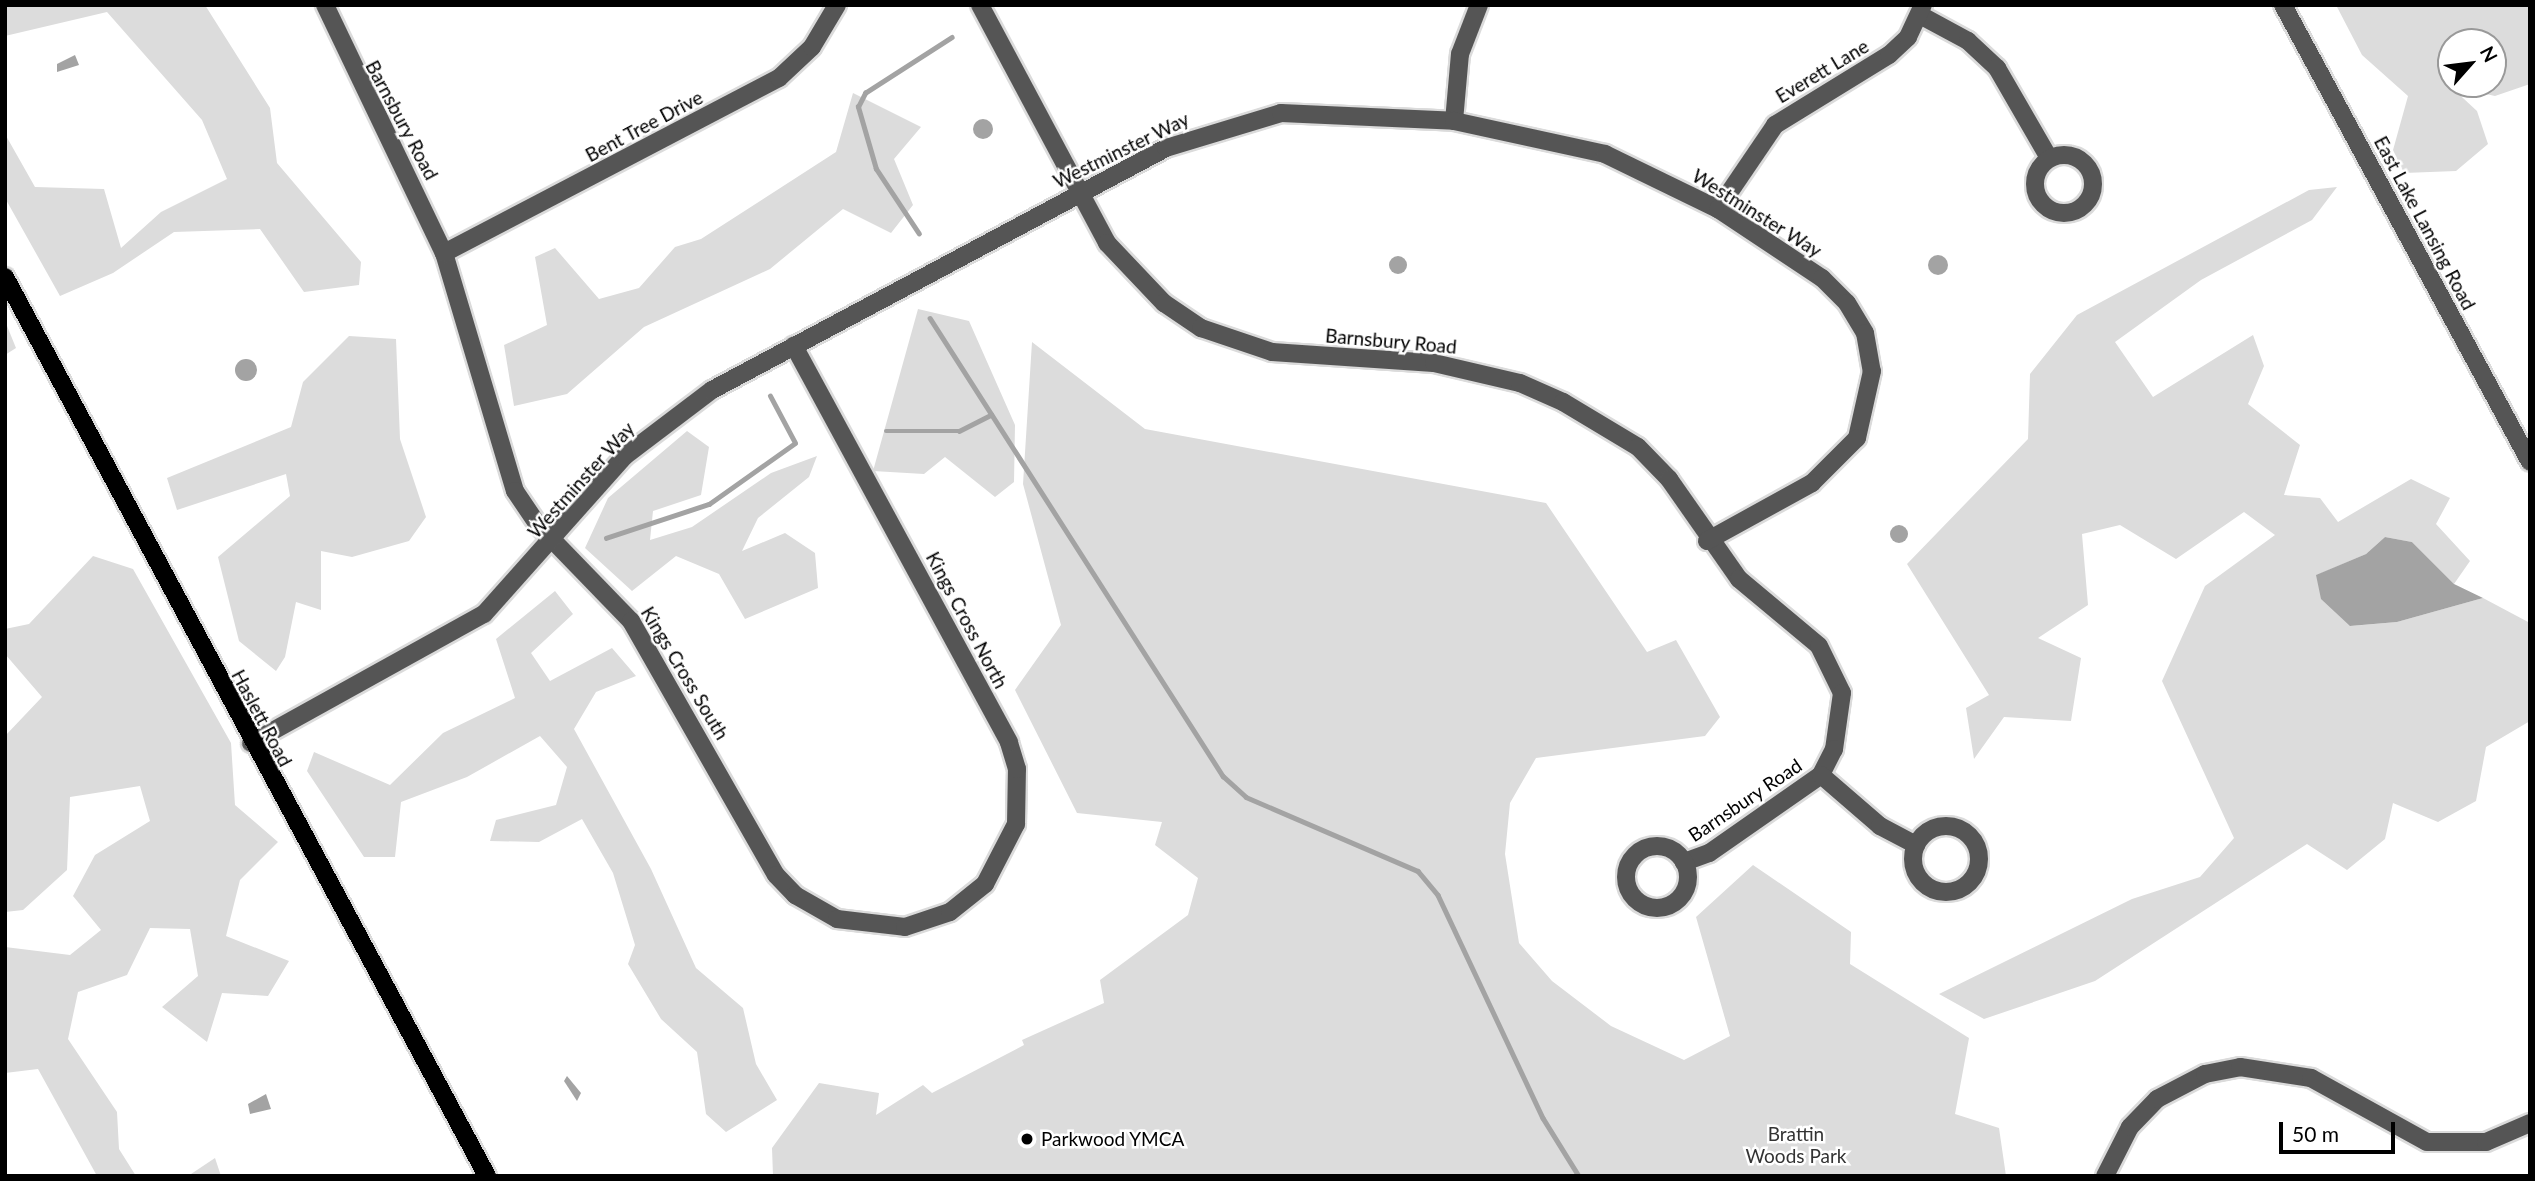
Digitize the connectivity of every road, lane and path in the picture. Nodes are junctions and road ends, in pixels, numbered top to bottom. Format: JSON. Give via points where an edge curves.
{"nodes":[{"id":1,"x":325,"y":5,"type":"edge"},
{"id":2,"x":837,"y":5,"type":"edge"},
{"id":3,"x":980,"y":5,"type":"edge"},
{"id":4,"x":1479,"y":5,"type":"edge"},
{"id":5,"x":2283,"y":5,"type":"edge"},
{"id":6,"x":1922,"y":10,"type":"edge"},
{"id":7,"x":1454,"y":121,"type":"junction"},
{"id":8,"x":2049,"y":158,"type":"dead end"},
{"id":9,"x":1080,"y":193,"type":"junction"},
{"id":10,"x":1718,"y":209,"type":"junction"},
{"id":11,"x":444,"y":253,"type":"junction"},
{"id":12,"x":5,"y":277,"type":"edge"},
{"id":13,"x":794,"y":346,"type":"junction"},
{"id":14,"x":2530,"y":462,"type":"edge"},
{"id":15,"x":553,"y":541,"type":"junction"},
{"id":16,"x":1707,"y":541,"type":"junction"},
{"id":17,"x":251,"y":743,"type":"junction"},
{"id":18,"x":1821,"y":775,"type":"junction"},
{"id":19,"x":1916,"y":845,"type":"dead end"},
{"id":20,"x":1684,"y":862,"type":"dead end"},
{"id":21,"x":950,"y":912,"type":"joint"},
{"id":22,"x":2530,"y":1123,"type":"edge"},
{"id":23,"x":487,"y":1176,"type":"edge"},
{"id":24,"x":2105,"y":1176,"type":"edge"}],
"edges":[{"from":1,"to":11,"type":"street","name":"Barnsbury Road"},
{"from":2,"to":11,"type":"street","name":"Bent Tree Drive","via":[[811,47],[779,78]]},
{"from":3,"to":9,"type":"street","name":"Barnsbury Road"},
{"from":4,"to":7,"type":"street","via":[[1460,54]]},
{"from":5,"to":14,"type":"street","name":"East Lake Lansing Road"},
{"from":6,"to":8,"type":"street","via":[[1968,41],[1997,68]]},
{"from":6,"to":10,"type":"street","name":"Everett Lane","via":[[1889,55],[1775,125]]},
{"from":7,"to":9,"type":"street","name":"Westminster Way","via":[[1312,111],[1254,117],[1166,148]]},
{"from":7,"to":10,"type":"street","name":"Westminster Way","via":[[1605,154]]},
{"from":9,"to":13,"type":"street","name":"Westminster Way"},
{"from":9,"to":16,"type":"street","name":"Barnsbury Road","via":[[1133,275],[1201,328],[1272,352],[1434,363],[1520,383],[1638,447],[1669,479]]},
{"from":10,"to":16,"type":"street","name":"Westminster Way","via":[[1822,278],[1847,303],[1865,333],[1872,371],[1857,438],[1837,463]]},
{"from":11,"to":15,"type":"street","name":"Kings Cross South","via":[[499,454],[515,491]]},
{"from":12,"to":17,"type":"main road","name":"Haslett Road"},
{"from":13,"to":15,"type":"street","name":"Westminster Way","via":[[712,390],[656,429]]},
{"from":13,"to":21,"type":"street","name":"Kings Cross North","via":[[1009,742],[1017,769],[1020,795],[1008,848],[985,884]]},
{"from":15,"to":17,"type":"street","name":"Westminster Way","via":[[484,614]]},
{"from":15,"to":21,"type":"street","name":"Kings Cross South","via":[[611,596],[644,639],[761,851],[795,895],[837,919],[883,928]]},
{"from":16,"to":18,"type":"street","name":"Barnsbury Road","via":[[1738,579],[1802,628],[1833,668],[1841,722]]},
{"from":17,"to":23,"type":"main road","name":"Haslett Road"},
{"from":18,"to":19,"type":"street","via":[[1880,826]]},
{"from":18,"to":20,"type":"street","name":"Barnsbury Road","via":[[1709,853]]},
{"from":22,"to":24,"type":"street","via":[[2479,1143],[2427,1142],[2311,1078],[2240,1067],[2205,1074],[2157,1100],[2130,1127]]}]}
